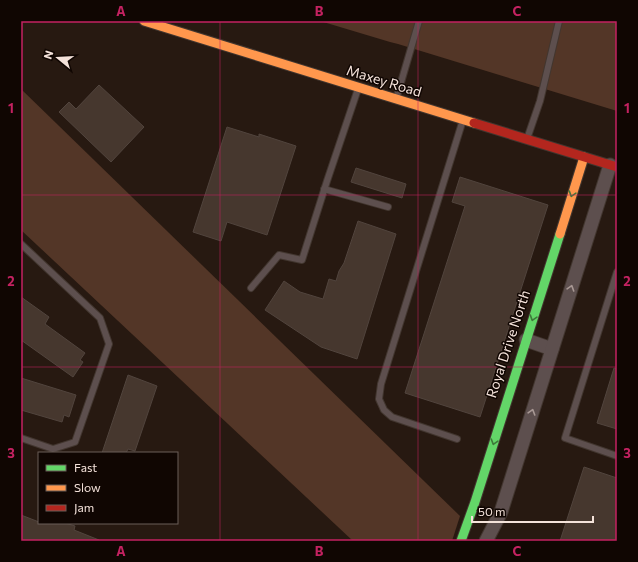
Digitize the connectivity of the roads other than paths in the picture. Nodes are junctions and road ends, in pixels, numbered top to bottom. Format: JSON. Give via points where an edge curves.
{"nodes":[{"id":1,"x":144,"y":21,"type":"edge"},
{"id":2,"x":419,"y":21,"type":"edge"},
{"id":3,"x":559,"y":21,"type":"edge"},
{"id":4,"x":359,"y":88,"type":"junction"},
{"id":5,"x":396,"y":99,"type":"junction"},
{"id":6,"x":463,"y":120,"type":"junction"},
{"id":7,"x":527,"y":140,"type":"junction"},
{"id":8,"x":584,"y":157,"type":"junction"},
{"id":9,"x":614,"y":166,"type":"edge"},
{"id":10,"x":324,"y":189,"type":"junction"},
{"id":11,"x":388,"y":207,"type":"dead end"},
{"id":12,"x":21,"y":244,"type":"edge"},
{"id":13,"x":617,"y":272,"type":"edge"},
{"id":14,"x":251,"y":288,"type":"dead end"},
{"id":15,"x":526,"y":340,"type":"junction"},
{"id":16,"x":552,"y":349,"type":"junction"},
{"id":17,"x":21,"y":438,"type":"edge"},
{"id":18,"x":457,"y":439,"type":"dead end"},
{"id":19,"x":617,"y":456,"type":"edge"},
{"id":20,"x":461,"y":541,"type":"edge"},
{"id":21,"x":486,"y":541,"type":"edge"}],
"edges":[{"from":1,"to":4,"type":"main road","name":"Maxey Road"},
{"from":2,"to":5,"type":"lane"},
{"from":3,"to":7,"type":"lane","via":[[540,100]]},
{"from":4,"to":5,"type":"main road","name":"Maxey Road"},
{"from":4,"to":10,"type":"lane"},
{"from":5,"to":6,"type":"main road","name":"Maxey Road"},
{"from":6,"to":7,"type":"main road","name":"Maxey Road"},
{"from":6,"to":18,"type":"lane","via":[[381,384],[379,399],[384,410],[392,417]]},
{"from":7,"to":8,"type":"main road","name":"Maxey Road"},
{"from":8,"to":9,"type":"main road","name":"Maxey Road"},
{"from":8,"to":15,"type":"main road","name":"Royal Drive North","one_way":true},
{"from":16,"to":9,"type":"street","one_way":true},
{"from":10,"to":11,"type":"lane"},
{"from":10,"to":14,"type":"lane","via":[[302,260],[278,255]]},
{"from":12,"to":17,"type":"lane","via":[[100,318],[109,344],[75,442],[53,449]]},
{"from":13,"to":19,"type":"lane","via":[[565,438]]},
{"from":15,"to":16,"type":"street"},
{"from":15,"to":20,"type":"main road","name":"Royal Drive North","one_way":true},
{"from":21,"to":16,"type":"street","one_way":true,"via":[[501,512]]}]}
